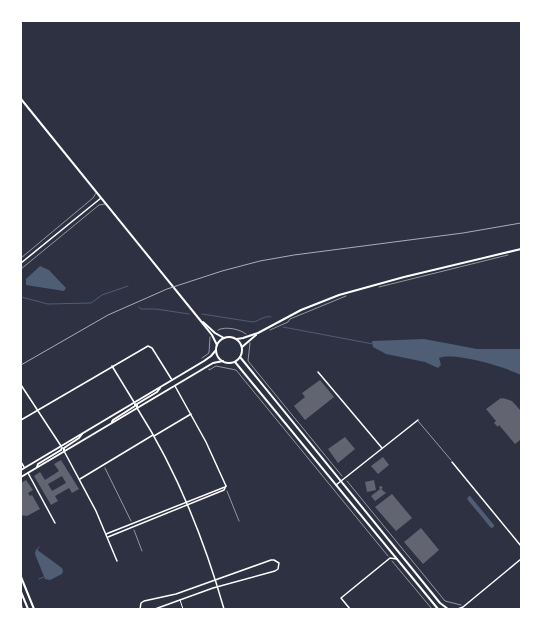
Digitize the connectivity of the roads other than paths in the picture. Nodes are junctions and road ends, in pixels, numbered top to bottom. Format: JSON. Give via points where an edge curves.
{"nodes":[{"id":1,"x":21,"y":99,"type":"edge"},
{"id":2,"x":96,"y":192,"type":"junction"},
{"id":3,"x":101,"y":198,"type":"junction"},
{"id":4,"x":106,"y":204,"type":"junction"},
{"id":5,"x":521,"y":249,"type":"edge"},
{"id":6,"x":21,"y":258,"type":"edge"},
{"id":7,"x":21,"y":263,"type":"edge"},
{"id":8,"x":21,"y":269,"type":"edge"},
{"id":9,"x":200,"y":320,"type":"junction"},
{"id":10,"x":258,"y":333,"type":"junction"},
{"id":11,"x":224,"y":338,"type":"junction"},
{"id":12,"x":237,"y":339,"type":"junction"},
{"id":13,"x":217,"y":345,"type":"junction"},
{"id":14,"x":242,"y":347,"type":"junction"},
{"id":15,"x":216,"y":350,"type":"junction"},
{"id":16,"x":240,"y":357,"type":"junction"},
{"id":17,"x":223,"y":361,"type":"junction"},
{"id":18,"x":234,"y":362,"type":"junction"},
{"id":19,"x":112,"y":366,"type":"junction"},
{"id":20,"x":318,"y":372,"type":"dead end"},
{"id":21,"x":172,"y":380,"type":"junction"},
{"id":22,"x":21,"y":385,"type":"edge"},
{"id":23,"x":176,"y":386,"type":"junction"},
{"id":24,"x":161,"y":387,"type":"junction"},
{"id":25,"x":136,"y":405,"type":"junction"},
{"id":26,"x":38,"y":410,"type":"junction"},
{"id":27,"x":191,"y":414,"type":"junction"},
{"id":28,"x":21,"y":420,"type":"edge"},
{"id":29,"x":418,"y":420,"type":"joint"},
{"id":30,"x":83,"y":433,"type":"junction"},
{"id":31,"x":153,"y":436,"type":"junction"},
{"id":32,"x":61,"y":447,"type":"junction"},
{"id":33,"x":382,"y":448,"type":"junction"},
{"id":34,"x":64,"y":451,"type":"junction"},
{"id":35,"x":21,"y":462,"type":"edge"},
{"id":36,"x":452,"y":462,"type":"joint"},
{"id":37,"x":24,"y":468,"type":"junction"},
{"id":38,"x":36,"y":468,"type":"junction"},
{"id":39,"x":21,"y":470,"type":"edge"},
{"id":40,"x":28,"y":473,"type":"junction"},
{"id":41,"x":21,"y":477,"type":"edge"},
{"id":42,"x":80,"y":479,"type":"junction"},
{"id":43,"x":341,"y":482,"type":"junction"},
{"id":44,"x":336,"y":485,"type":"junction"},
{"id":45,"x":226,"y":487,"type":"junction"},
{"id":46,"x":186,"y":502,"type":"junction"},
{"id":47,"x":187,"y":505,"type":"junction"},
{"id":48,"x":55,"y":523,"type":"dead end"},
{"id":49,"x":106,"y":534,"type":"junction"},
{"id":50,"x":108,"y":537,"type":"junction"},
{"id":51,"x":521,"y":546,"type":"edge"},
{"id":52,"x":390,"y":549,"type":"junction"},
{"id":53,"x":390,"y":558,"type":"junction"},
{"id":54,"x":397,"y":559,"type":"junction"},
{"id":55,"x":521,"y":559,"type":"edge"},
{"id":56,"x":117,"y":561,"type":"dead end"},
{"id":57,"x":21,"y":577,"type":"edge"},
{"id":58,"x":215,"y":580,"type":"junction"},
{"id":59,"x":217,"y":587,"type":"junction"},
{"id":60,"x":21,"y":594,"type":"edge"},
{"id":61,"x":24,"y":600,"type":"junction"},
{"id":62,"x":180,"y":600,"type":"junction"},
{"id":63,"x":21,"y":602,"type":"edge"},
{"id":64,"x":463,"y":608,"type":"edge"},
{"id":65,"x":28,"y":609,"type":"edge"},
{"id":66,"x":34,"y":609,"type":"edge"},
{"id":67,"x":140,"y":609,"type":"edge"},
{"id":68,"x":155,"y":609,"type":"edge"},
{"id":69,"x":183,"y":609,"type":"edge"},
{"id":70,"x":224,"y":609,"type":"edge"},
{"id":71,"x":350,"y":609,"type":"edge"},
{"id":72,"x":438,"y":609,"type":"edge"},
{"id":73,"x":448,"y":609,"type":"edge"},
{"id":74,"x":458,"y":609,"type":"edge"}],
"edges":[{"from":1,"to":2,"type":"main road"},
{"from":2,"to":3,"type":"main road"},
{"from":2,"to":6,"type":"lane","via":[[93,198]]},
{"from":3,"to":4,"type":"main road"},
{"from":3,"to":7,"type":"street"},
{"from":4,"to":8,"type":"lane","via":[[99,205]]},
{"from":4,"to":9,"type":"main road"},
{"from":5,"to":10,"type":"main road","via":[[339,295],[301,310]]},
{"from":9,"to":11,"type":"main road"},
{"from":9,"to":13,"type":"main road"},
{"from":10,"to":12,"type":"main road"},
{"from":10,"to":14,"type":"main road"},
{"from":11,"to":12,"type":"main road"},
{"from":11,"to":13,"type":"main road"},
{"from":12,"to":14,"type":"main road"},
{"from":13,"to":15,"type":"main road"},
{"from":14,"to":16,"type":"main road"},
{"from":15,"to":17,"type":"main road"},
{"from":15,"to":21,"type":"main road","via":[[204,361]]},
{"from":16,"to":18,"type":"main road"},
{"from":16,"to":43,"type":"main road"},
{"from":17,"to":18,"type":"main road"},
{"from":17,"to":23,"type":"main road","via":[[216,362]]},
{"from":18,"to":44,"type":"main road"},
{"from":19,"to":21,"type":"street","via":[[148,346],[152,348]]},
{"from":19,"to":25,"type":"street"},
{"from":19,"to":26,"type":"street"},
{"from":20,"to":33,"type":"street"},
{"from":21,"to":24,"type":"main road"},
{"from":22,"to":26,"type":"street"},
{"from":23,"to":25,"type":"main road"},
{"from":23,"to":27,"type":"street"},
{"from":24,"to":25,"type":"main road"},
{"from":24,"to":25,"type":"main road"},
{"from":25,"to":30,"type":"main road"},
{"from":25,"to":31,"type":"street"},
{"from":25,"to":34,"type":"main road","via":[[111,424]]},
{"from":26,"to":28,"type":"street"},
{"from":26,"to":32,"type":"street"},
{"from":27,"to":31,"type":"street"},
{"from":27,"to":45,"type":"street"},
{"from":29,"to":33,"type":"street"},
{"from":29,"to":36,"type":"lane"},
{"from":30,"to":32,"type":"main road"},
{"from":30,"to":34,"type":"main road","via":[[64,448]]},
{"from":31,"to":42,"type":"street"},
{"from":31,"to":46,"type":"street"},
{"from":32,"to":34,"type":"street"},
{"from":32,"to":37,"type":"main road"},
{"from":32,"to":38,"type":"main road","via":[[61,450],[38,464]]},
{"from":33,"to":43,"type":"street"},
{"from":34,"to":38,"type":"main road"},
{"from":34,"to":42,"type":"street"},
{"from":35,"to":37,"type":"street"},
{"from":36,"to":51,"type":"street"},
{"from":37,"to":39,"type":"main road"},
{"from":38,"to":40,"type":"main road"},
{"from":40,"to":41,"type":"main road"},
{"from":40,"to":48,"type":"street"},
{"from":42,"to":49,"type":"street"},
{"from":43,"to":44,"type":"street"},
{"from":43,"to":73,"type":"main road","via":[[440,603]]},
{"from":44,"to":52,"type":"main road"},
{"from":45,"to":46,"type":"street"},
{"from":45,"to":47,"type":"street"},
{"from":46,"to":47,"type":"street"},
{"from":46,"to":49,"type":"street"},
{"from":47,"to":50,"type":"street"},
{"from":47,"to":58,"type":"street"},
{"from":49,"to":50,"type":"street"},
{"from":50,"to":56,"type":"street"},
{"from":52,"to":53,"type":"street"},
{"from":52,"to":54,"type":"main road"},
{"from":53,"to":54,"type":"street"},
{"from":53,"to":71,"type":"street","via":[[341,598]]},
{"from":54,"to":72,"type":"main road"},
{"from":55,"to":64,"type":"street"},
{"from":57,"to":66,"type":"main road"},
{"from":58,"to":59,"type":"street"},
{"from":58,"to":59,"type":"street","via":[[271,560],[279,563],[275,571]]},
{"from":58,"to":67,"type":"street","via":[[176,594],[142,602]]},
{"from":59,"to":62,"type":"street"},
{"from":59,"to":70,"type":"street"},
{"from":60,"to":61,"type":"main road"},
{"from":61,"to":63,"type":"street"},
{"from":61,"to":65,"type":"main road"},
{"from":62,"to":68,"type":"street"},
{"from":62,"to":69,"type":"street"},
{"from":64,"to":74,"type":"street"}]}
